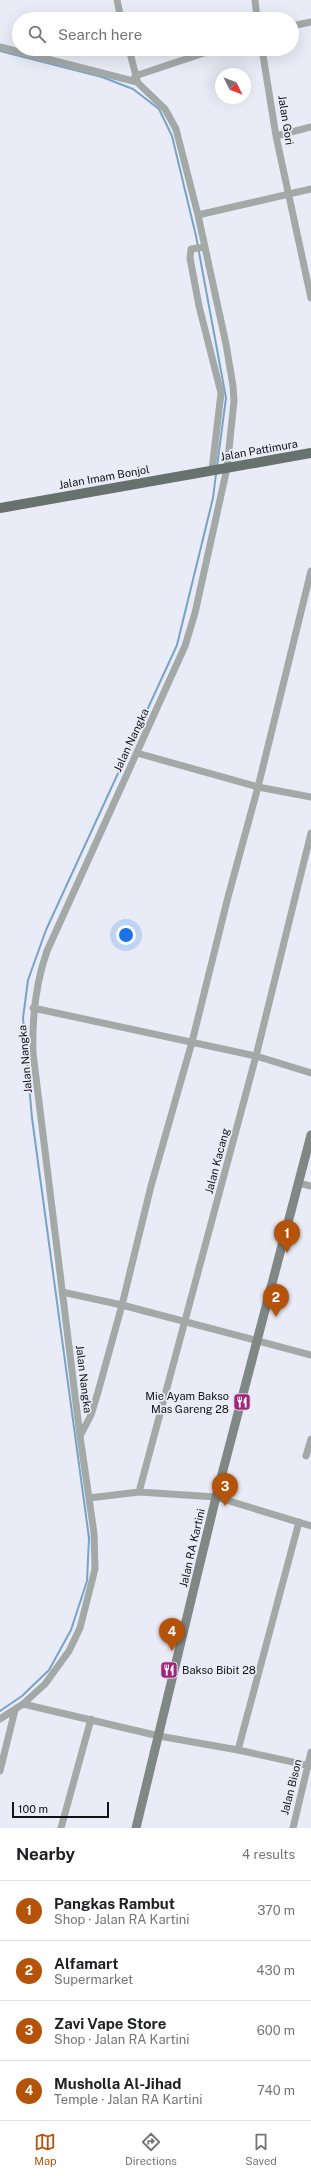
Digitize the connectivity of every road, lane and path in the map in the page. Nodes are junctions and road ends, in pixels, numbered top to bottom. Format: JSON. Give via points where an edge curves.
{"nodes":[{"id":1,"x":117,"y":0,"type":"edge"},
{"id":2,"x":255,"y":0,"type":"edge"},
{"id":3,"x":120,"y":12,"type":"edge"},
{"id":4,"x":257,"y":12,"type":"edge"},
{"id":5,"x":311,"y":22,"type":"edge"},
{"id":6,"x":299,"y":25,"type":"edge"},
{"id":7,"x":0,"y":47,"type":"edge"},
{"id":8,"x":12,"y":50,"type":"edge"},
{"id":9,"x":38,"y":56,"type":"edge"},
{"id":10,"x":131,"y":56,"type":"edge"},
{"id":11,"x":197,"y":56,"type":"edge"},
{"id":12,"x":263,"y":56,"type":"edge"},
{"id":13,"x":136,"y":79,"type":"junction"},
{"id":14,"x":311,"y":127,"type":"edge"},
{"id":15,"x":276,"y":136,"type":"junction"},
{"id":16,"x":311,"y":189,"type":"edge"},
{"id":17,"x":289,"y":195,"type":"junction"},
{"id":18,"x":198,"y":215,"type":"junction"},
{"id":19,"x":201,"y":247,"type":"junction"},
{"id":20,"x":311,"y":298,"type":"edge"},
{"id":21,"x":311,"y":453,"type":"edge"},
{"id":22,"x":227,"y":468,"type":"junction"},
{"id":23,"x":212,"y":470,"type":"junction"},
{"id":24,"x":0,"y":508,"type":"edge"},
{"id":25,"x":311,"y":571,"type":"edge"},
{"id":26,"x":136,"y":752,"type":"junction"},
{"id":27,"x":258,"y":787,"type":"junction"},
{"id":28,"x":311,"y":797,"type":"edge"},
{"id":29,"x":311,"y":833,"type":"edge"},
{"id":30,"x":33,"y":1008,"type":"junction"},
{"id":31,"x":192,"y":1042,"type":"junction"},
{"id":32,"x":256,"y":1056,"type":"junction"},
{"id":33,"x":311,"y":1073,"type":"edge"},
{"id":34,"x":311,"y":1135,"type":"edge"},
{"id":35,"x":298,"y":1183,"type":"junction"},
{"id":36,"x":311,"y":1186,"type":"edge"},
{"id":37,"x":62,"y":1292,"type":"junction"},
{"id":38,"x":122,"y":1304,"type":"junction"},
{"id":39,"x":186,"y":1321,"type":"junction"},
{"id":40,"x":256,"y":1340,"type":"junction"},
{"id":41,"x":311,"y":1355,"type":"edge"},
{"id":42,"x":80,"y":1436,"type":"junction"},
{"id":43,"x":311,"y":1439,"type":"edge"},
{"id":44,"x":306,"y":1456,"type":"dead end"},
{"id":45,"x":139,"y":1492,"type":"junction"},
{"id":46,"x":89,"y":1498,"type":"junction"},
{"id":47,"x":216,"y":1498,"type":"junction"},
{"id":48,"x":299,"y":1522,"type":"junction"},
{"id":49,"x":311,"y":1526,"type":"edge"},
{"id":50,"x":23,"y":1704,"type":"junction"},
{"id":51,"x":15,"y":1710,"type":"junction"},
{"id":52,"x":0,"y":1719,"type":"edge"},
{"id":53,"x":91,"y":1719,"type":"junction"},
{"id":54,"x":159,"y":1736,"type":"junction"},
{"id":55,"x":238,"y":1750,"type":"junction"},
{"id":56,"x":311,"y":1752,"type":"edge"},
{"id":57,"x":309,"y":1766,"type":"edge"},
{"id":58,"x":0,"y":1771,"type":"edge"},
{"id":59,"x":61,"y":1828,"type":"edge"},
{"id":60,"x":136,"y":1828,"type":"edge"},
{"id":61,"x":293,"y":1828,"type":"edge"}],
"edges":[{"from":1,"to":3,"type":"street"},
{"from":2,"to":4,"type":"street"},
{"from":5,"to":6,"type":"street"},
{"from":7,"to":8,"type":"street"},
{"from":9,"to":13,"type":"street"},
{"from":10,"to":13,"type":"street"},
{"from":11,"to":13,"type":"street"},
{"from":12,"to":15,"type":"street","name":"Jalan Gori"},
{"from":13,"to":18,"type":"street","name":"Jalan Nangka","via":[[157,100],[173,122]]},
{"from":14,"to":15,"type":"street"},
{"from":15,"to":17,"type":"street","name":"Jalan Gori"},
{"from":16,"to":17,"type":"street"},
{"from":17,"to":18,"type":"street"},
{"from":17,"to":20,"type":"street","name":"Jalan Gori"},
{"from":18,"to":19,"type":"street","name":"Jalan Nangka"},
{"from":19,"to":22,"type":"street","name":"Jalan Nangka","via":[[226,344],[233,386]]},
{"from":19,"to":23,"type":"street","via":[[191,250],[190,258],[221,393]]},
{"from":21,"to":22,"type":"main road","name":"Jalan Pattimura"},
{"from":22,"to":23,"type":"main road","name":"Jalan Pattimura"},
{"from":22,"to":26,"type":"street","name":"Jalan Nangka","via":[[195,613],[185,646]]},
{"from":23,"to":24,"type":"main road","name":"Jalan Imam Bonjol"},
{"from":25,"to":27,"type":"street","name":"Jalan Nangka"},
{"from":26,"to":27,"type":"street"},
{"from":26,"to":30,"type":"street","name":"Jalan Nangka","via":[[47,950]]},
{"from":27,"to":28,"type":"street"},
{"from":27,"to":31,"type":"street","name":"Jalan Nangka"},
{"from":29,"to":32,"type":"street","name":"Jalan Kacang"},
{"from":30,"to":31,"type":"street"},
{"from":30,"to":37,"type":"street","name":"Jalan Nangka","via":[[33,1053]]},
{"from":31,"to":32,"type":"street"},
{"from":31,"to":38,"type":"street","name":"Jalan Nangka","via":[[151,1186]]},
{"from":32,"to":33,"type":"street"},
{"from":32,"to":39,"type":"street","name":"Jalan Kacang"},
{"from":34,"to":35,"type":"main road","name":"Jalan RA Kartini"},
{"from":35,"to":36,"type":"street"},
{"from":35,"to":40,"type":"main road","name":"Jalan RA Kartini"},
{"from":37,"to":38,"type":"street"},
{"from":37,"to":42,"type":"street","name":"Jalan Nangka"},
{"from":38,"to":39,"type":"street"},
{"from":38,"to":42,"type":"street","name":"Jalan Nangka","via":[[91,1415]]},
{"from":39,"to":40,"type":"street"},
{"from":39,"to":45,"type":"street","name":"Jalan Kacang"},
{"from":40,"to":41,"type":"street"},
{"from":40,"to":47,"type":"main road","name":"Jalan RA Kartini"},
{"from":42,"to":46,"type":"street"},
{"from":43,"to":44,"type":"street"},
{"from":45,"to":46,"type":"street"},
{"from":45,"to":47,"type":"street"},
{"from":46,"to":50,"type":"street","via":[[96,1548],[95,1569],[80,1628],[57,1668]]},
{"from":47,"to":48,"type":"street"},
{"from":47,"to":54,"type":"main road","name":"Jalan RA Kartini"},
{"from":48,"to":49,"type":"street"},
{"from":48,"to":55,"type":"street"},
{"from":50,"to":51,"type":"street"},
{"from":50,"to":53,"type":"street"},
{"from":51,"to":52,"type":"street"},
{"from":51,"to":58,"type":"street"},
{"from":53,"to":54,"type":"street"},
{"from":53,"to":59,"type":"street"},
{"from":54,"to":55,"type":"street"},
{"from":54,"to":60,"type":"main road","name":"Jalan RA Kartini"},
{"from":55,"to":57,"type":"street"},
{"from":56,"to":57,"type":"street","name":"Jalan Bison"},
{"from":57,"to":61,"type":"street","name":"Jalan Bison"}]}
